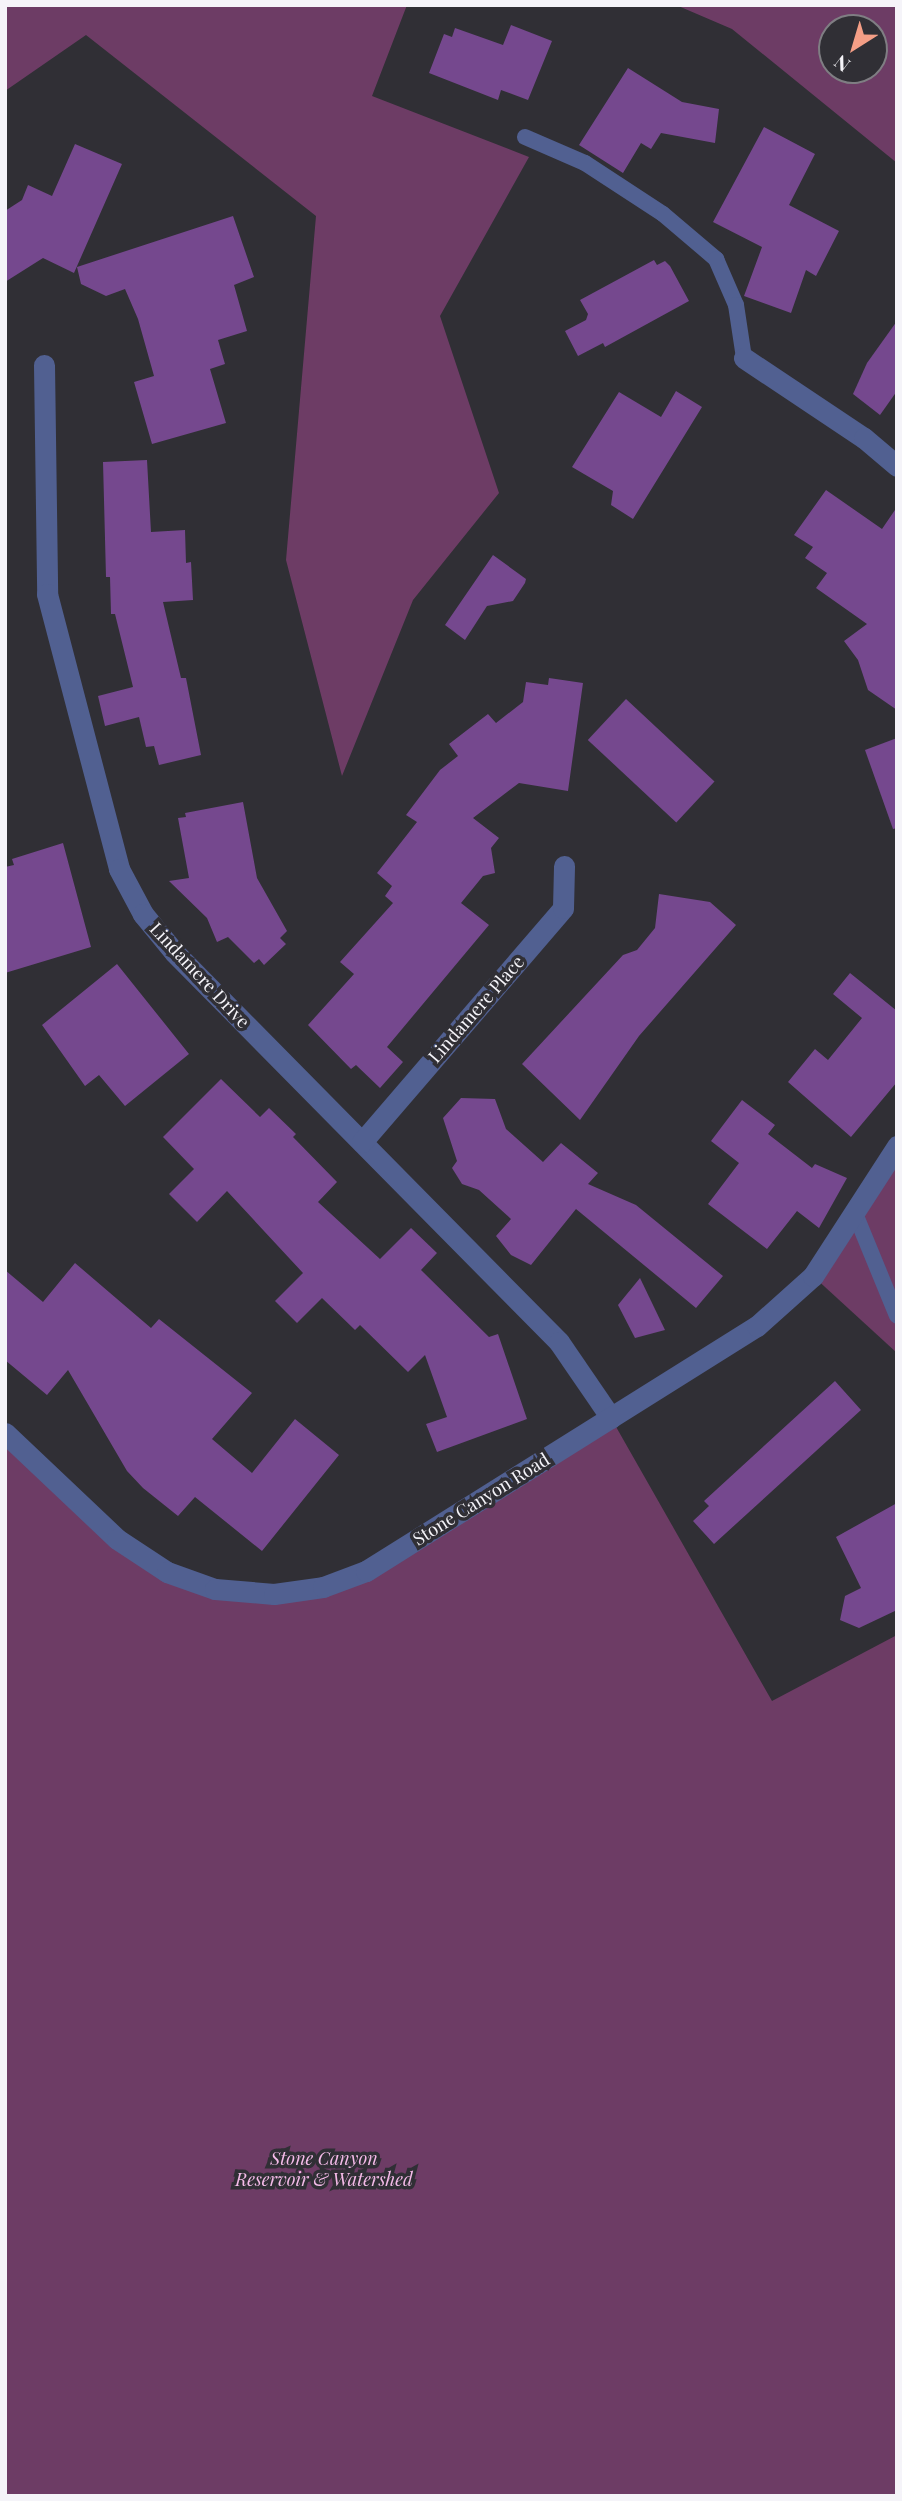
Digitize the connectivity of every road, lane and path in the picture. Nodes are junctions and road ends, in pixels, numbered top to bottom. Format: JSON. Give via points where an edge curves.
{"nodes":[{"id":1,"x":525,"y":137,"type":"dead end"},
{"id":2,"x":744,"y":358,"type":"joint"},
{"id":3,"x":44,"y":365,"type":"dead end"},
{"id":4,"x":897,"y":466,"type":"edge"},
{"id":5,"x":564,"y":866,"type":"dead end"},
{"id":6,"x":362,"y":1142,"type":"junction"},
{"id":7,"x":897,"y":1146,"type":"edge"},
{"id":8,"x":853,"y":1211,"type":"junction"},
{"id":9,"x":897,"y":1316,"type":"edge"},
{"id":10,"x":611,"y":1418,"type":"junction"},
{"id":11,"x":5,"y":1433,"type":"edge"}],
"edges":[{"from":1,"to":2,"type":"lane","via":[[584,163],[663,214],[716,259],[736,305]]},
{"from":2,"to":4,"type":"street","via":[[864,438]]},
{"from":3,"to":6,"type":"street","name":"Lindamere Drive","via":[[47,594],[119,869],[144,914],[174,952]]},
{"from":5,"to":6,"type":"street","name":"Lindamere Place","via":[[563,908]]},
{"from":6,"to":10,"type":"street","name":"Lindamere Drive","via":[[559,1342]]},
{"from":7,"to":8,"type":"street","name":"Stone Canyon Road"},
{"from":8,"to":9,"type":"lane"},
{"from":8,"to":10,"type":"street","name":"Stone Canyon Road","via":[[813,1276],[757,1326]]},
{"from":10,"to":11,"type":"street","name":"Stone Canyon Road","via":[[366,1571],[323,1587],[274,1594],[215,1588],[167,1572],[117,1539]]}]}
